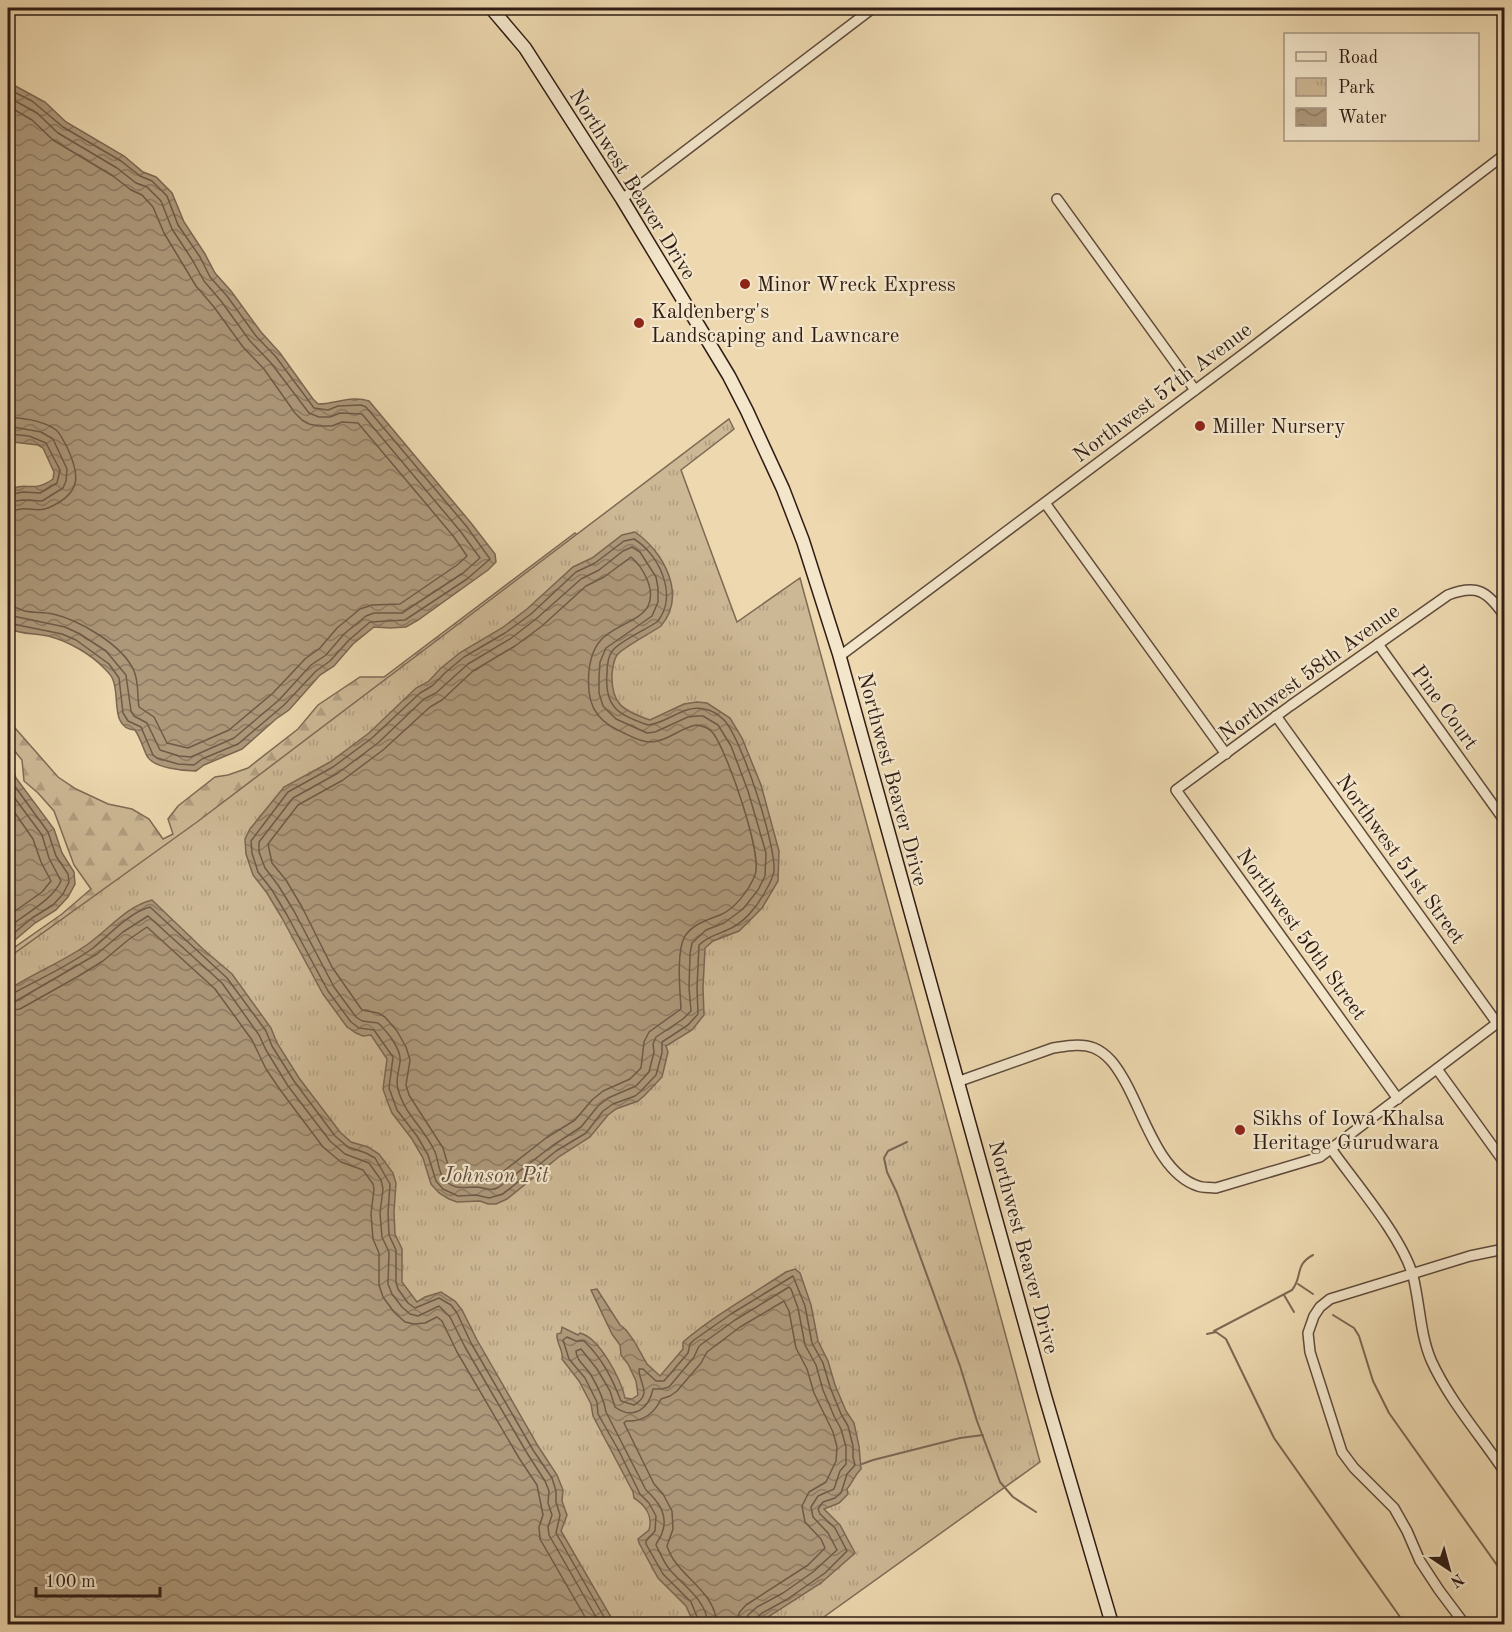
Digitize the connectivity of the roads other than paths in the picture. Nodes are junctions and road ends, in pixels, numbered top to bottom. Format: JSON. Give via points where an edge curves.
{"nodes":[{"id":1,"x":491,"y":8,"type":"edge"},
{"id":2,"x":873,"y":8,"type":"edge"},
{"id":3,"x":1504,"y":155,"type":"edge"},
{"id":4,"x":622,"y":199,"type":"junction"},
{"id":5,"x":1057,"y":199,"type":"dead end"},
{"id":6,"x":1194,"y":390,"type":"junction"},
{"id":7,"x":1045,"y":503,"type":"junction"},
{"id":8,"x":1504,"y":615,"type":"edge"},
{"id":9,"x":1378,"y":644,"type":"junction"},
{"id":10,"x":840,"y":656,"type":"junction"},
{"id":11,"x":1276,"y":716,"type":"junction"},
{"id":12,"x":1226,"y":754,"type":"junction"},
{"id":13,"x":1176,"y":790,"type":"joint"},
{"id":14,"x":1504,"y":820,"type":"edge"},
{"id":15,"x":1501,"y":1020,"type":"edge"},
{"id":16,"x":1437,"y":1069,"type":"junction"},
{"id":17,"x":957,"y":1082,"type":"junction"},
{"id":18,"x":1398,"y":1099,"type":"junction"},
{"id":19,"x":1332,"y":1150,"type":"junction"},
{"id":20,"x":1504,"y":1162,"type":"edge"},
{"id":21,"x":1504,"y":1249,"type":"edge"},
{"id":22,"x":1412,"y":1275,"type":"junction"},
{"id":23,"x":1504,"y":1471,"type":"edge"},
{"id":24,"x":1504,"y":1622,"type":"edge"},
{"id":25,"x":1112,"y":1624,"type":"edge"},
{"id":26,"x":1471,"y":1624,"type":"edge"},
{"id":27,"x":1500,"y":1624,"type":"edge"}],
"edges":[{"from":1,"to":4,"type":"main road","name":"Northwest Beaver Drive","via":[[525,48]]},
{"from":2,"to":4,"type":"street"},
{"from":3,"to":6,"type":"street","name":"Northwest 57th Avenue"},
{"from":4,"to":10,"type":"main road","name":"Northwest Beaver Drive","via":[[729,376],[760,435],[803,541]]},
{"from":5,"to":6,"type":"street"},
{"from":6,"to":7,"type":"street","name":"Northwest 57th Avenue"},
{"from":7,"to":10,"type":"street","name":"Northwest 57th Avenue"},
{"from":7,"to":12,"type":"street"},
{"from":8,"to":9,"type":"street","name":"Northwest 58th Avenue","via":[[1494,600],[1481,591],[1465,588],[1448,595]]},
{"from":9,"to":11,"type":"street","name":"Northwest 58th Avenue"},
{"from":9,"to":14,"type":"street","name":"Pine Court"},
{"from":10,"to":17,"type":"main road","name":"Northwest Beaver Drive"},
{"from":11,"to":12,"type":"street","name":"Northwest 58th Avenue"},
{"from":11,"to":15,"type":"street","name":"Northwest 51st Street"},
{"from":12,"to":13,"type":"street","name":"Northwest 58th Avenue"},
{"from":13,"to":18,"type":"street","name":"Northwest 50th Street"},
{"from":15,"to":16,"type":"street"},
{"from":16,"to":18,"type":"street"},
{"from":16,"to":20,"type":"street"},
{"from":17,"to":19,"type":"street","via":[[1053,1048],[1093,1047],[1121,1074],[1169,1167],[1199,1186],[1232,1185]]},
{"from":17,"to":25,"type":"main road","name":"Northwest Beaver Drive"},
{"from":18,"to":19,"type":"street"},
{"from":19,"to":22,"type":"street","via":[[1402,1251]]},
{"from":21,"to":22,"type":"street"},
{"from":22,"to":23,"type":"street","via":[[1432,1361]]},
{"from":22,"to":26,"type":"street","via":[[1329,1299],[1314,1316],[1308,1333],[1310,1352],[1342,1452],[1394,1508],[1439,1590],[1463,1622]]},
{"from":24,"to":27,"type":"street"}]}
